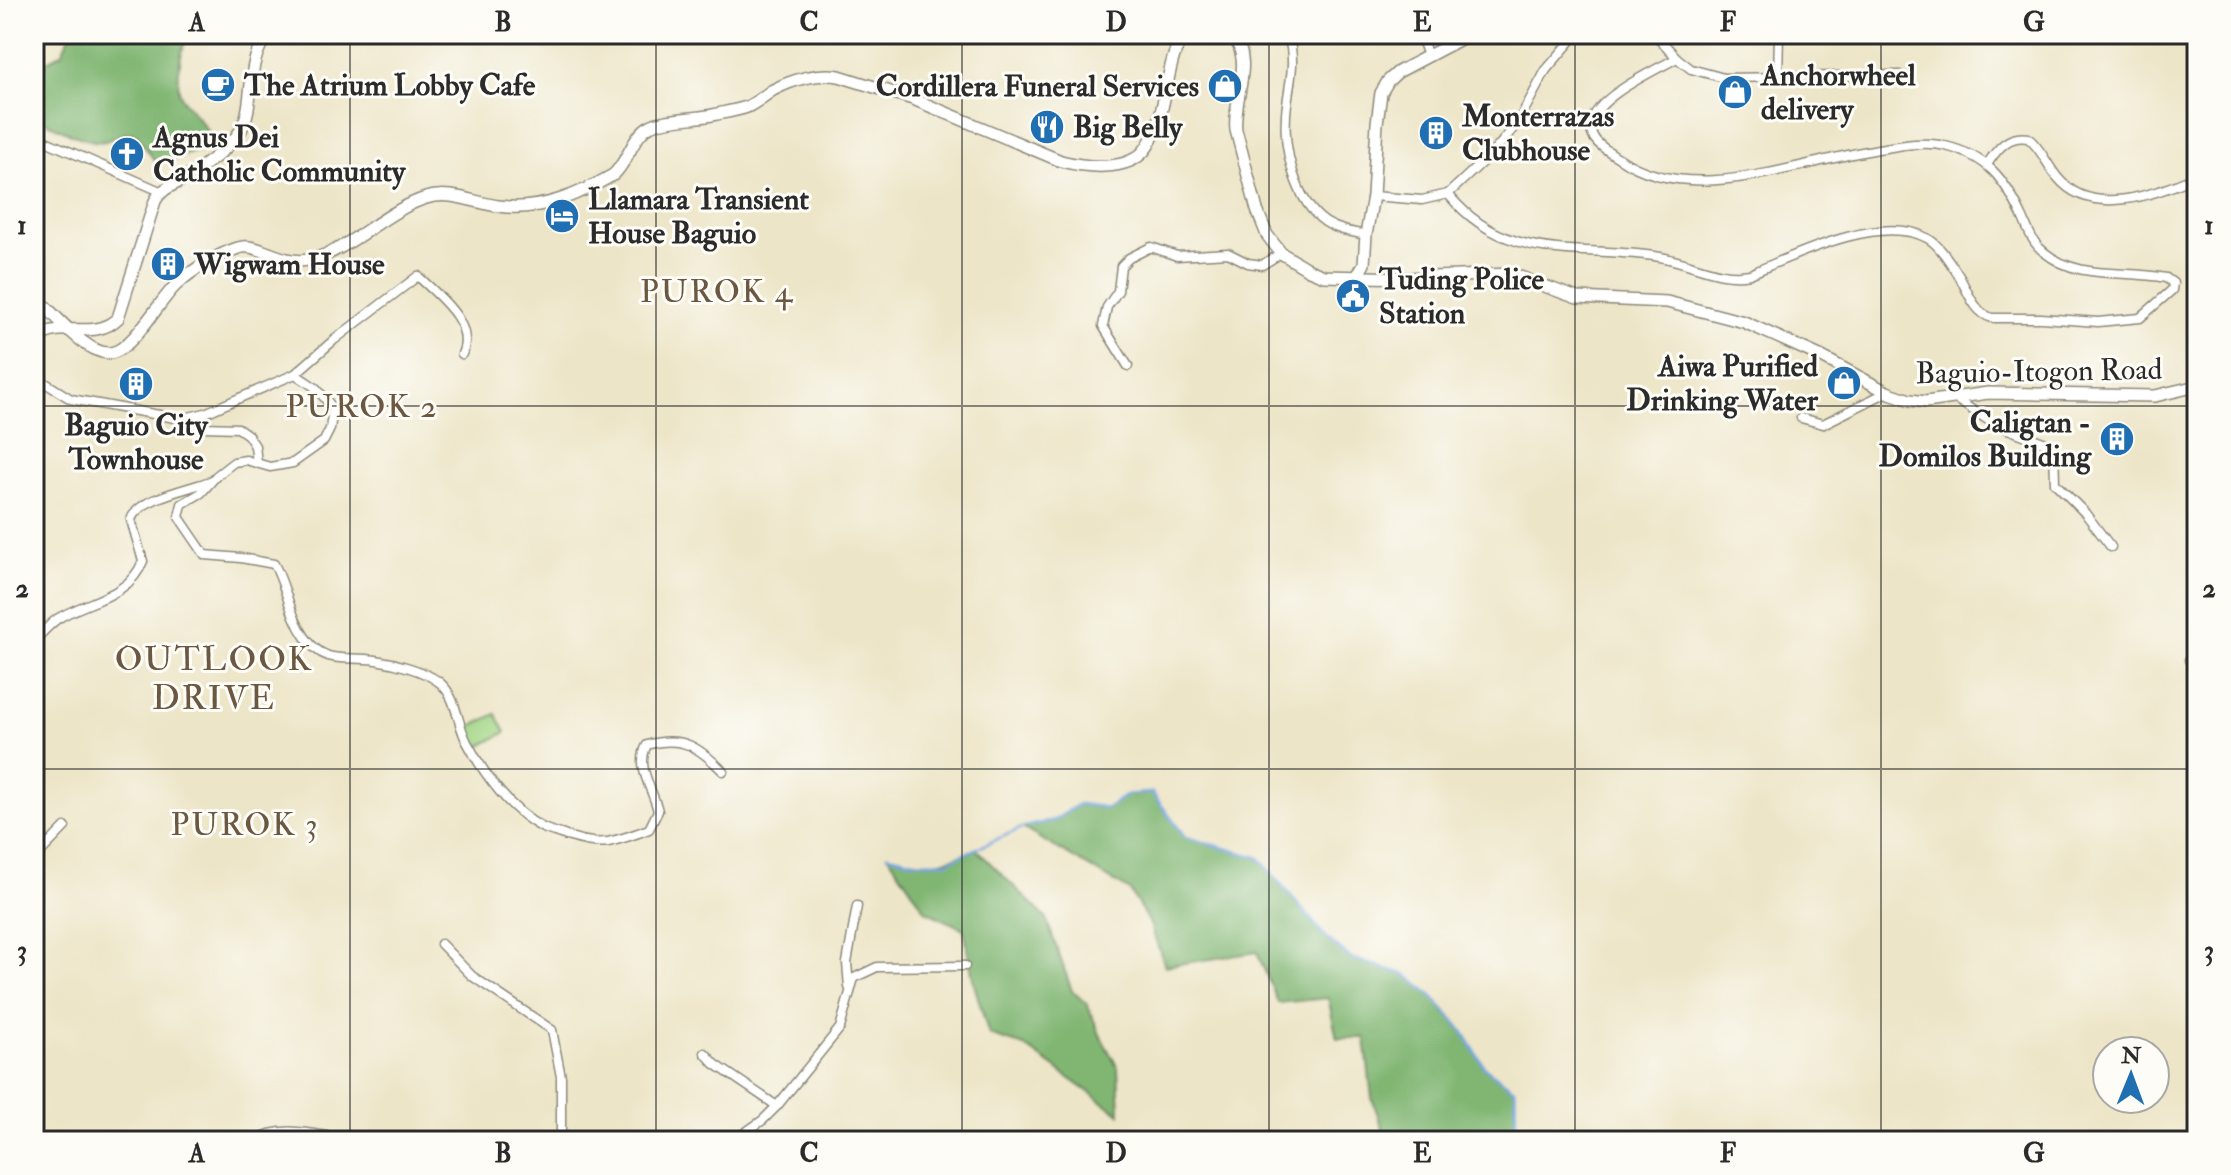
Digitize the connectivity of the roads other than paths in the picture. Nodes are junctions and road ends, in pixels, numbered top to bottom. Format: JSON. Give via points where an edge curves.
{"nodes":[{"id":1,"x":268,"y":34,"type":"edge"},
{"id":2,"x":1186,"y":34,"type":"edge"},
{"id":3,"x":1231,"y":34,"type":"edge"},
{"id":4,"x":1287,"y":34,"type":"edge"},
{"id":5,"x":1420,"y":34,"type":"edge"},
{"id":6,"x":1470,"y":34,"type":"edge"},
{"id":7,"x":1577,"y":34,"type":"edge"},
{"id":8,"x":1655,"y":34,"type":"edge"},
{"id":9,"x":1779,"y":34,"type":"edge"},
{"id":10,"x":1428,"y":56,"type":"junction"},
{"id":11,"x":1677,"y":58,"type":"junction"},
{"id":12,"x":1900,"y":75,"type":"dead end"},
{"id":13,"x":1778,"y":78,"type":"junction"},
{"id":14,"x":34,"y":136,"type":"edge"},
{"id":15,"x":1988,"y":163,"type":"junction"},
{"id":16,"x":2197,"y":176,"type":"edge"},
{"id":17,"x":160,"y":191,"type":"junction"},
{"id":18,"x":1448,"y":194,"type":"junction"},
{"id":19,"x":1373,"y":196,"type":"junction"},
{"id":20,"x":1366,"y":235,"type":"junction"},
{"id":21,"x":1281,"y":253,"type":"junction"},
{"id":22,"x":1364,"y":264,"type":"junction"},
{"id":23,"x":1356,"y":278,"type":"junction"},
{"id":24,"x":1372,"y":278,"type":"junction"},
{"id":25,"x":34,"y":296,"type":"edge"},
{"id":26,"x":74,"y":332,"type":"junction"},
{"id":27,"x":34,"y":339,"type":"edge"},
{"id":28,"x":462,"y":354,"type":"dead end"},
{"id":29,"x":1128,"y":366,"type":"dead end"},
{"id":30,"x":295,"y":374,"type":"junction"},
{"id":31,"x":34,"y":379,"type":"edge"},
{"id":32,"x":2197,"y":386,"type":"edge"},
{"id":33,"x":1887,"y":392,"type":"junction"},
{"id":34,"x":1954,"y":398,"type":"junction"},
{"id":35,"x":1801,"y":418,"type":"dead end"},
{"id":36,"x":181,"y":419,"type":"junction"},
{"id":37,"x":257,"y":463,"type":"junction"},
{"id":38,"x":210,"y":481,"type":"junction"},
{"id":39,"x":2111,"y":547,"type":"dead end"},
{"id":40,"x":34,"y":641,"type":"edge"},
{"id":41,"x":2197,"y":649,"type":"edge"},
{"id":42,"x":2189,"y":660,"type":"dead end"},
{"id":43,"x":723,"y":771,"type":"dead end"},
{"id":44,"x":65,"y":827,"type":"dead end"},
{"id":45,"x":34,"y":859,"type":"edge"},
{"id":46,"x":857,"y":906,"type":"dead end"},
{"id":47,"x":441,"y":944,"type":"dead end"},
{"id":48,"x":965,"y":966,"type":"dead end"},
{"id":49,"x":849,"y":992,"type":"junction"},
{"id":50,"x":705,"y":1053,"type":"dead end"},
{"id":51,"x":777,"y":1106,"type":"junction"},
{"id":52,"x":255,"y":1141,"type":"edge"},
{"id":53,"x":356,"y":1141,"type":"edge"},
{"id":54,"x":561,"y":1141,"type":"edge"},
{"id":55,"x":733,"y":1141,"type":"edge"}],
"edges":[{"from":1,"to":17,"type":"main road","via":[[254,63],[241,130],[198,169]]},
{"from":2,"to":26,"type":"main road","via":[[1149,144],[1137,157],[1109,165],[1080,166],[913,99],[839,76],[812,76],[748,106],[647,127],[613,175],[553,202],[508,207],[429,197],[306,260],[283,259],[245,246],[178,282],[115,353],[94,351]]},
{"from":3,"to":21,"type":"main road","name":"Baguio-Itogon Road","via":[[1243,58],[1236,130],[1260,220]]},
{"from":4,"to":20,"type":"street","via":[[1293,57],[1286,130],[1293,172],[1321,219]]},
{"from":5,"to":10,"type":"street"},
{"from":6,"to":10,"type":"main road"},
{"from":7,"to":18,"type":"street","via":[[1546,70],[1517,124]]},
{"from":8,"to":11,"type":"street"},
{"from":9,"to":13,"type":"street"},
{"from":10,"to":19,"type":"main road","via":[[1398,72],[1381,93]]},
{"from":11,"to":13,"type":"street","via":[[1691,69],[1724,78]]},
{"from":11,"to":15,"type":"street","via":[[1617,92],[1594,115],[1596,141],[1647,174],[1695,179],[1764,174],[1904,145],[1941,145]]},
{"from":12,"to":13,"type":"street"},
{"from":14,"to":17,"type":"street"},
{"from":15,"to":16,"type":"street","via":[[2007,141],[2028,138],[2066,186],[2098,199],[2134,198]]},
{"from":15,"to":18,"type":"street","via":[[2045,253],[2085,271],[2166,278],[2173,283],[2172,290],[2140,318],[1992,318],[1975,305],[1928,239],[1904,232],[1839,240],[1736,277],[1660,257],[1519,243],[1477,223]]},
{"from":17,"to":26,"type":"main road","via":[[118,318],[108,326]]},
{"from":18,"to":19,"type":"street","via":[[1422,200]]},
{"from":19,"to":20,"type":"main road"},
{"from":20,"to":22,"type":"main road"},
{"from":21,"to":23,"type":"main road","name":"Baguio-Itogon Road","via":[[1324,276]]},
{"from":21,"to":29,"type":"street","via":[[1262,265],[1228,253],[1177,256],[1151,247],[1129,258],[1121,266],[1118,291],[1103,317],[1107,335]]},
{"from":22,"to":23,"type":"main road"},
{"from":22,"to":24,"type":"main road"},
{"from":23,"to":24,"type":"main road","name":"Baguio-Itogon Road"},
{"from":24,"to":33,"type":"main road","name":"Baguio-Itogon Road","via":[[1512,274],[1577,298],[1667,302],[1744,322]]},
{"from":25,"to":26,"type":"main road"},
{"from":26,"to":27,"type":"main road","via":[[54,331]]},
{"from":28,"to":30,"type":"street","via":[[463,324],[418,276]]},
{"from":30,"to":36,"type":"street"},
{"from":30,"to":37,"type":"street","via":[[333,408],[330,429],[324,441],[293,463]]},
{"from":31,"to":36,"type":"street","via":[[71,399]]},
{"from":32,"to":34,"type":"main road","name":"Baguio-Itogon Road","via":[[2155,396],[1988,393]]},
{"from":33,"to":34,"type":"main road","name":"Baguio-Itogon Road","via":[[1926,402]]},
{"from":33,"to":35,"type":"street","via":[[1823,424]]},
{"from":34,"to":39,"type":"street","via":[[1994,424],[2054,446],[2055,483]]},
{"from":36,"to":37,"type":"street","via":[[203,427],[238,428],[255,446]]},
{"from":37,"to":38,"type":"street","via":[[234,462]]},
{"from":38,"to":40,"type":"street","via":[[137,508],[131,520],[143,561],[137,575],[124,588],[55,621]]},
{"from":38,"to":43,"type":"street","via":[[179,509],[200,552],[274,564],[290,611],[306,638],[328,657],[376,660],[440,683],[483,768],[515,807],[542,827],[580,840],[607,842],[649,829],[658,811],[642,756],[647,745],[682,742],[702,750]]},
{"from":41,"to":42,"type":"street"},
{"from":44,"to":45,"type":"street"},
{"from":46,"to":49,"type":"street","via":[[847,963]]},
{"from":47,"to":54,"type":"street","via":[[472,976],[552,1030],[561,1077]]},
{"from":48,"to":49,"type":"street","via":[[877,967],[854,978]]},
{"from":49,"to":51,"type":"street","via":[[840,1028]]},
{"from":50,"to":51,"type":"street"},
{"from":51,"to":55,"type":"street"},
{"from":52,"to":53,"type":"street","via":[[282,1131]]}]}
